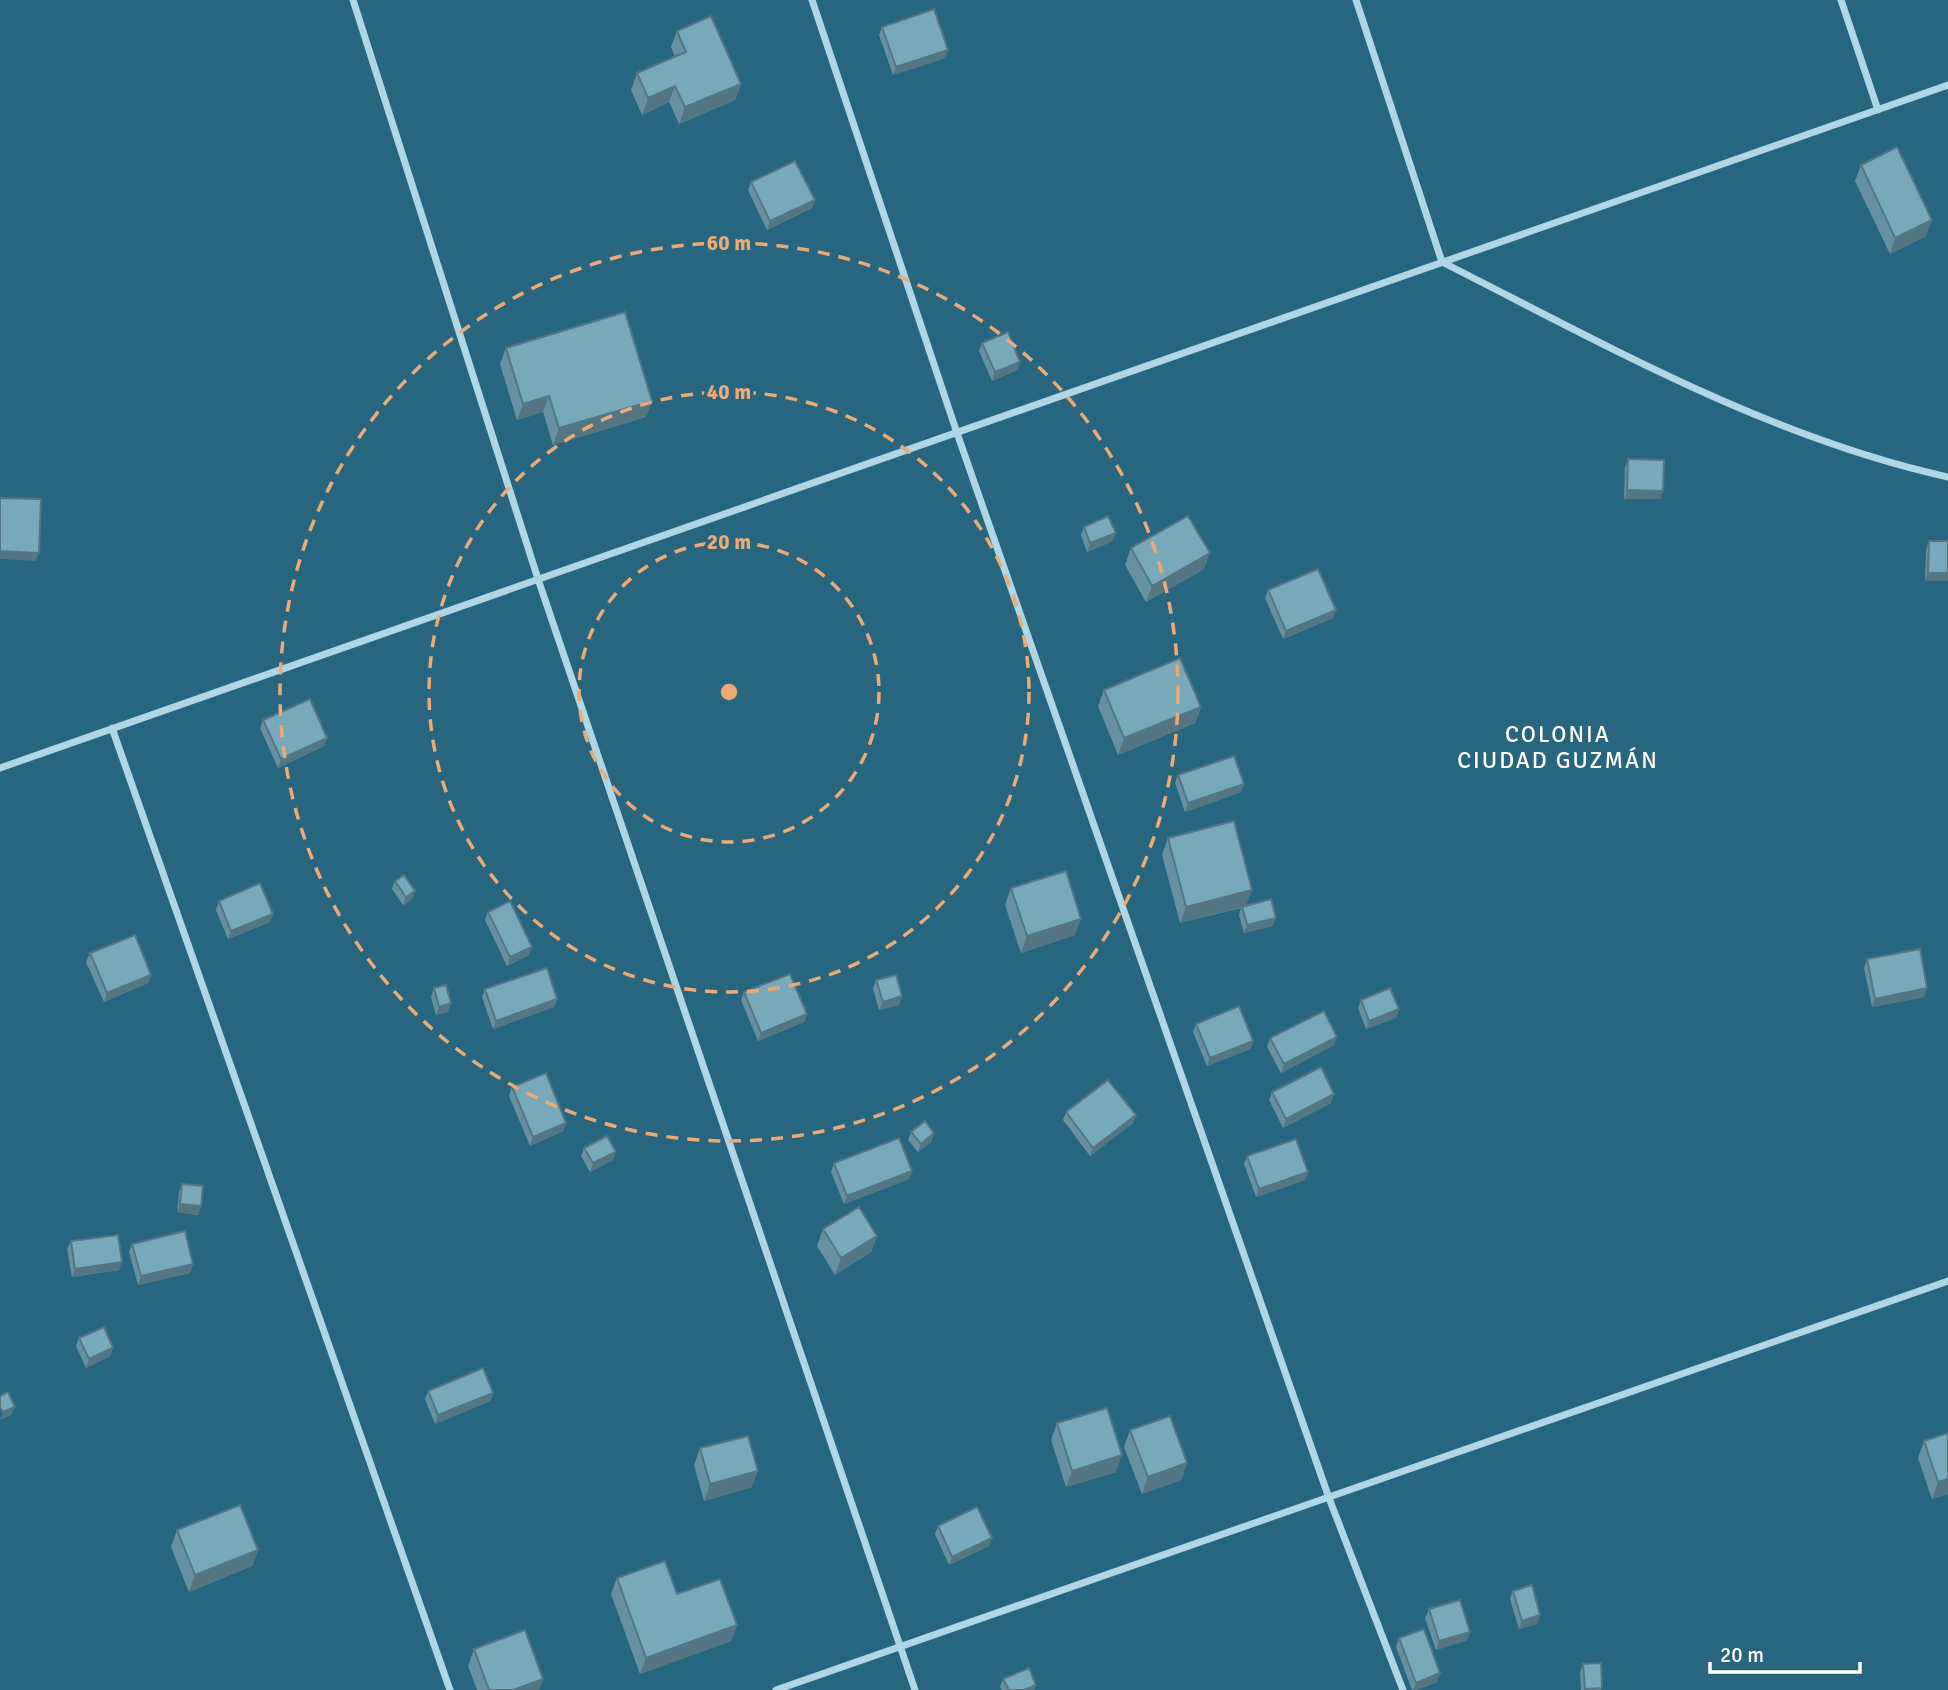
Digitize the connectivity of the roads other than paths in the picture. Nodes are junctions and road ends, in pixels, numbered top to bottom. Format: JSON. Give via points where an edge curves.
{"nodes":[{"id":1,"x":353,"y":0,"type":"edge"},
{"id":2,"x":812,"y":0,"type":"edge"},
{"id":3,"x":1356,"y":0,"type":"edge"},
{"id":4,"x":1841,"y":0,"type":"edge"},
{"id":5,"x":1948,"y":85,"type":"edge"},
{"id":6,"x":1878,"y":110,"type":"junction"},
{"id":7,"x":1442,"y":262,"type":"junction"},
{"id":8,"x":957,"y":433,"type":"junction"},
{"id":9,"x":1948,"y":477,"type":"edge"},
{"id":10,"x":538,"y":579,"type":"junction"},
{"id":11,"x":112,"y":728,"type":"junction"},
{"id":12,"x":0,"y":768,"type":"edge"},
{"id":13,"x":1948,"y":1281,"type":"edge"},
{"id":14,"x":1329,"y":1498,"type":"junction"},
{"id":15,"x":899,"y":1646,"type":"junction"},
{"id":16,"x":450,"y":1690,"type":"edge"},
{"id":17,"x":776,"y":1690,"type":"edge"},
{"id":18,"x":915,"y":1690,"type":"edge"},
{"id":19,"x":1402,"y":1690,"type":"edge"}],
"edges":[{"from":1,"to":10,"type":"street"},
{"from":2,"to":8,"type":"street"},
{"from":3,"to":7,"type":"street"},
{"from":4,"to":6,"type":"street"},
{"from":5,"to":6,"type":"street"},
{"from":6,"to":7,"type":"street"},
{"from":7,"to":8,"type":"street"},
{"from":7,"to":9,"type":"street","via":[[1688,386],[1887,463]]},
{"from":8,"to":10,"type":"street"},
{"from":8,"to":14,"type":"street"},
{"from":10,"to":11,"type":"street"},
{"from":10,"to":15,"type":"street"},
{"from":11,"to":12,"type":"street"},
{"from":11,"to":16,"type":"street"},
{"from":13,"to":14,"type":"street"},
{"from":14,"to":15,"type":"street"},
{"from":14,"to":19,"type":"street"},
{"from":15,"to":17,"type":"street"},
{"from":15,"to":18,"type":"street"}]}
